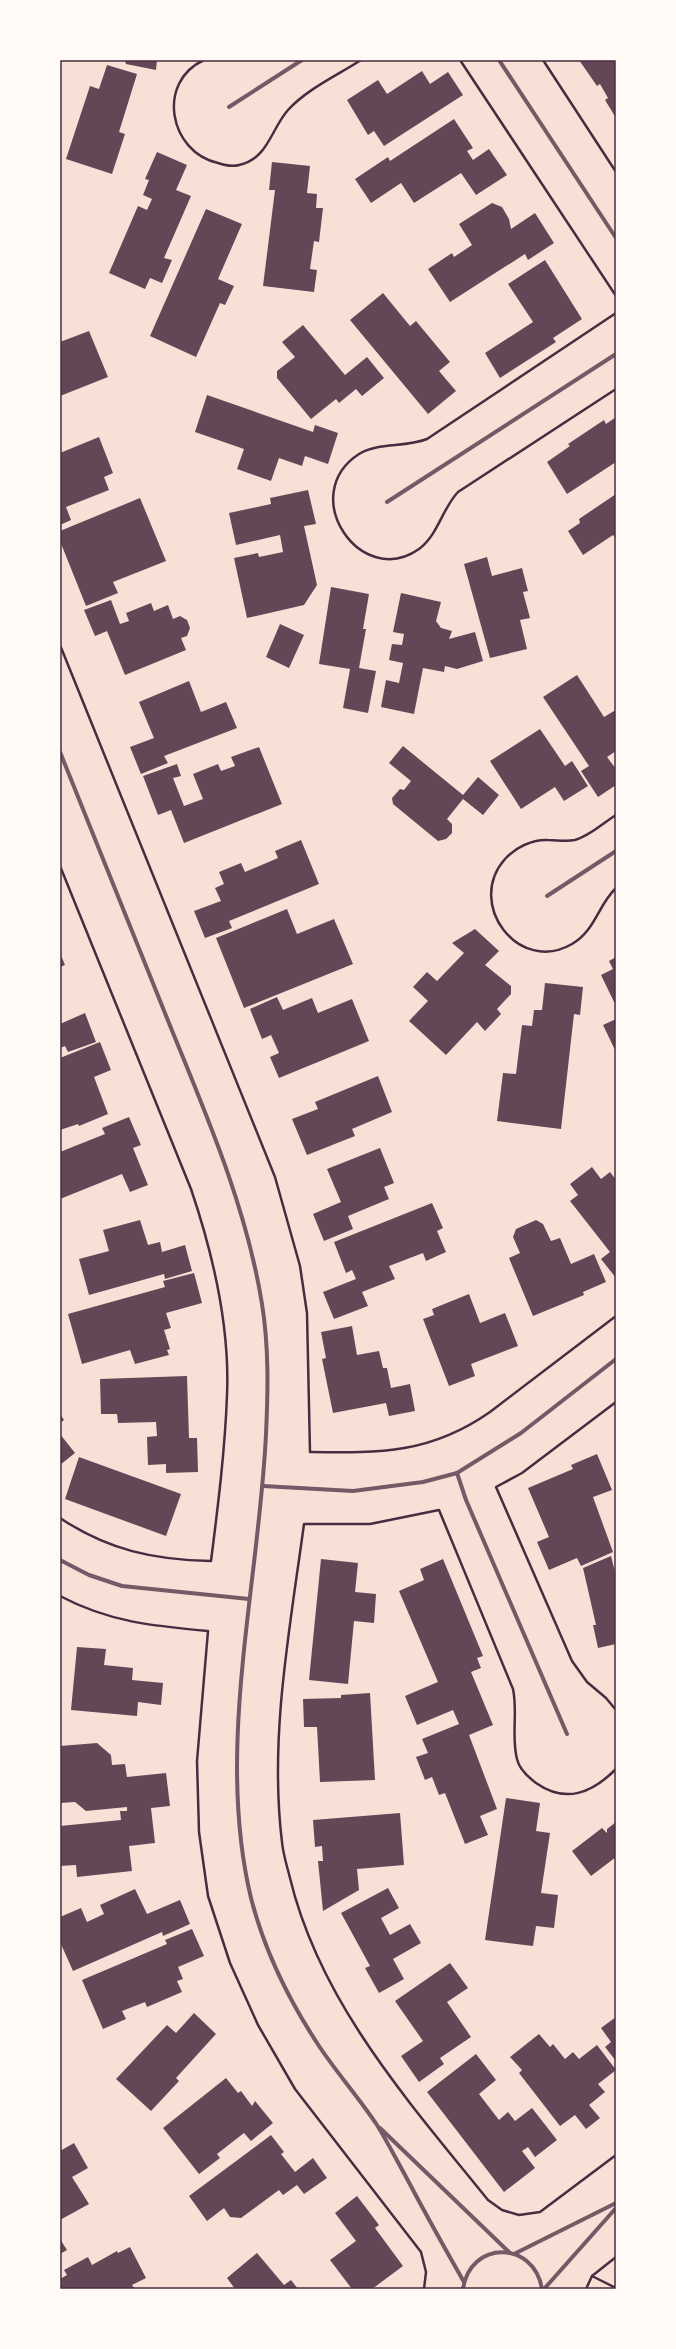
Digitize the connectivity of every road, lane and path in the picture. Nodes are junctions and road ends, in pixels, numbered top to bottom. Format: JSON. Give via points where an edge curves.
{"nodes":[{"id":1,"x":302,"y":60,"type":"edge"},
{"id":2,"x":460,"y":60,"type":"edge"},
{"id":3,"x":500,"y":60,"type":"edge"},
{"id":4,"x":543,"y":60,"type":"edge"},
{"id":5,"x":229,"y":107,"type":"dead end"},
{"id":6,"x":616,"y":172,"type":"edge"},
{"id":7,"x":616,"y":238,"type":"edge"},
{"id":8,"x":616,"y":296,"type":"edge"},
{"id":9,"x":616,"y":354,"type":"edge"},
{"id":10,"x":387,"y":502,"type":"dead end"},
{"id":11,"x":60,"y":645,"type":"edge"},
{"id":12,"x":60,"y":752,"type":"edge"},
{"id":13,"x":616,"y":851,"type":"edge"},
{"id":14,"x":60,"y":866,"type":"edge"},
{"id":15,"x":547,"y":896,"type":"dead end"},
{"id":16,"x":616,"y":1316,"type":"edge"},
{"id":17,"x":616,"y":1359,"type":"edge"},
{"id":18,"x":616,"y":1402,"type":"edge"},
{"id":19,"x":457,"y":1473,"type":"junction"},
{"id":20,"x":263,"y":1486,"type":"junction"},
{"id":21,"x":60,"y":1518,"type":"edge"},
{"id":22,"x":60,"y":1560,"type":"edge"},
{"id":23,"x":60,"y":1596,"type":"edge"},
{"id":24,"x":249,"y":1599,"type":"junction"},
{"id":25,"x":208,"y":1631,"type":"dead end"},
{"id":26,"x":616,"y":1710,"type":"edge"},
{"id":27,"x":568,"y":1734,"type":"dead end"},
{"id":28,"x":616,"y":1769,"type":"edge"},
{"id":29,"x":377,"y":2125,"type":"junction"},
{"id":30,"x":616,"y":2155,"type":"edge"},
{"id":31,"x":616,"y":2204,"type":"edge"},
{"id":32,"x":616,"y":2208,"type":"edge"},
{"id":33,"x":512,"y":2253,"type":"junction"},
{"id":34,"x":616,"y":2257,"type":"edge"},
{"id":35,"x":592,"y":2276,"type":"junction"},
{"id":36,"x":464,"y":2282,"type":"junction"},
{"id":37,"x":616,"y":2288,"type":"edge"},
{"id":38,"x":463,"y":2289,"type":"edge"},
{"id":39,"x":543,"y":2289,"type":"edge"},
{"id":40,"x":586,"y":2289,"type":"edge"}],
"edges":[{"from":1,"to":5,"type":"street"},
{"from":2,"to":8,"type":"path"},
{"from":3,"to":7,"type":"street"},
{"from":4,"to":6,"type":"path"},
{"from":9,"to":10,"type":"street"},
{"from":11,"to":16,"type":"path","via":[[275,1177],[300,1266],[307,1313],[310,1452],[373,1453],[404,1450],[452,1434],[490,1412]]},
{"from":12,"to":20,"type":"street","via":[[202,1105],[252,1248],[263,1309],[268,1381]]},
{"from":13,"to":15,"type":"street"},
{"from":14,"to":21,"type":"path","via":[[191,1189],[208,1240],[218,1287],[228,1394],[211,1561],[180,1561],[150,1557],[84,1533]]},
{"from":17,"to":19,"type":"street","via":[[521,1433]]},
{"from":18,"to":26,"type":"path","via":[[522,1473],[496,1487],[572,1661],[587,1682]]},
{"from":19,"to":20,"type":"street","via":[[423,1482],[353,1491]]},
{"from":19,"to":27,"type":"street","via":[[466,1500]]},
{"from":20,"to":24,"type":"street"},
{"from":22,"to":24,"type":"street","via":[[89,1575],[122,1586]]},
{"from":23,"to":25,"type":"path","via":[[120,1620]]},
{"from":24,"to":29,"type":"street","via":[[237,1788],[243,1852],[252,1899],[281,1978],[317,2043]]},
{"from":28,"to":30,"type":"path","via":[[589,1791],[567,1796],[544,1789],[523,1772],[515,1748],[516,1707],[513,1690],[439,1510],[370,1524],[304,1524],[280,1727],[279,1794],[282,1843],[294,1896],[316,1956],[347,2013],[381,2066],[488,2200],[502,2210],[520,2215],[540,2212]]},
{"from":29,"to":33,"type":"street"},
{"from":29,"to":36,"type":"street"},
{"from":31,"to":33,"type":"street"},
{"from":32,"to":39,"type":"street"},
{"from":33,"to":36,"type":"street","via":[[498,2252],[486,2256],[469,2271]]},
{"from":33,"to":39,"type":"street","via":[[531,2264],[539,2276]]},
{"from":34,"to":35,"type":"path"},
{"from":35,"to":37,"type":"path"},
{"from":35,"to":40,"type":"path"},
{"from":36,"to":38,"type":"street"}]}
